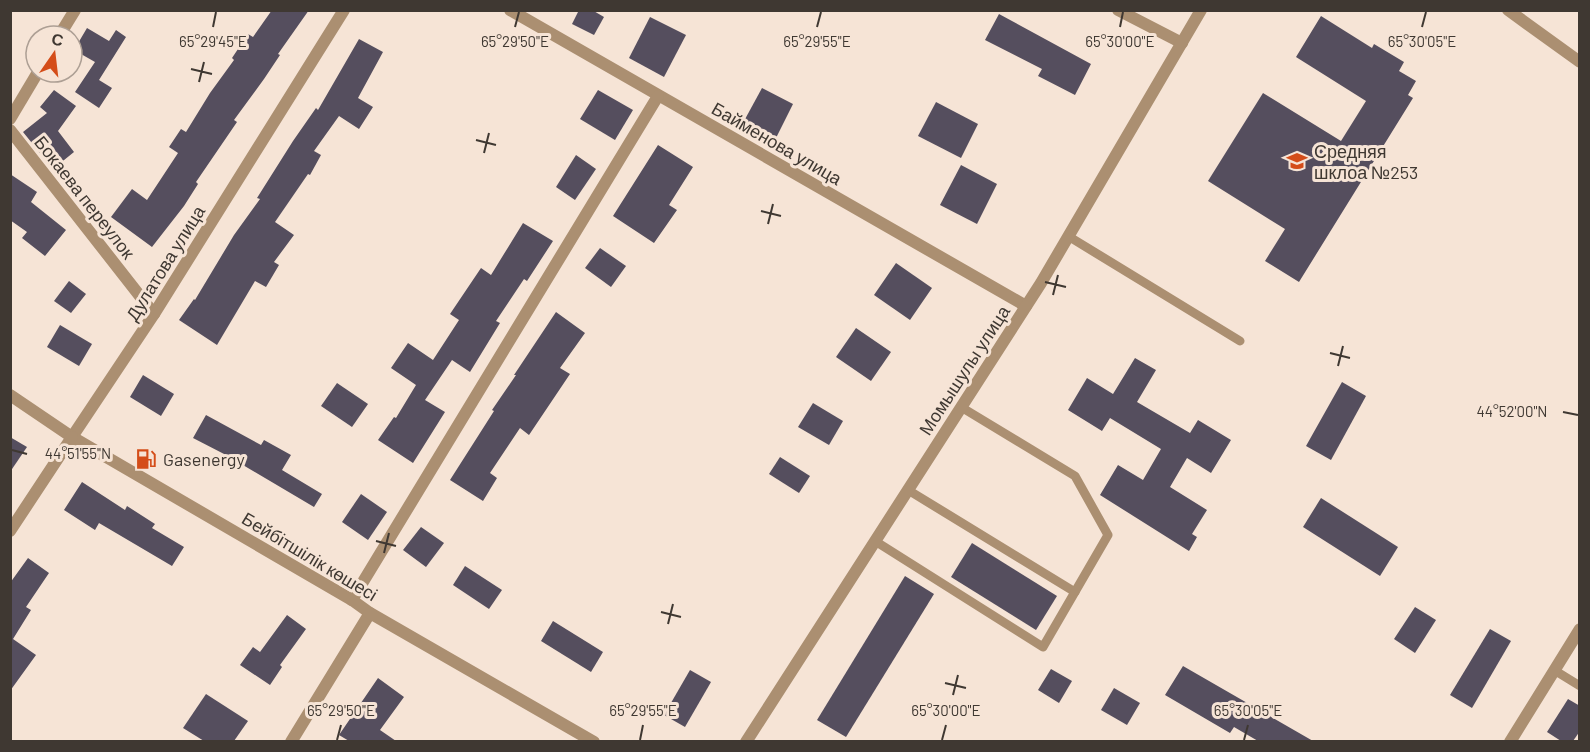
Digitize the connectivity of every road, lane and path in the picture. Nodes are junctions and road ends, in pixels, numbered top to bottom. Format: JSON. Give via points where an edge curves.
{"nodes":[{"id":1,"x":75,"y":10,"type":"edge"},
{"id":2,"x":344,"y":10,"type":"edge"},
{"id":3,"x":510,"y":10,"type":"edge"},
{"id":4,"x":1118,"y":10,"type":"edge"},
{"id":5,"x":1201,"y":10,"type":"edge"},
{"id":6,"x":1509,"y":10,"type":"edge"},
{"id":7,"x":66,"y":24,"type":"edge"},
{"id":8,"x":1182,"y":43,"type":"junction"},
{"id":9,"x":1580,"y":63,"type":"edge"},
{"id":10,"x":31,"y":84,"type":"edge"},
{"id":11,"x":658,"y":96,"type":"junction"},
{"id":12,"x":10,"y":119,"type":"edge"},
{"id":13,"x":10,"y":130,"type":"edge"},
{"id":14,"x":1068,"y":236,"type":"junction"},
{"id":15,"x":1026,"y":306,"type":"junction"},
{"id":16,"x":154,"y":314,"type":"junction"},
{"id":17,"x":1240,"y":341,"type":"dead end"},
{"id":18,"x":10,"y":395,"type":"edge"},
{"id":19,"x":961,"y":407,"type":"junction"},
{"id":20,"x":72,"y":437,"type":"junction"},
{"id":21,"x":908,"y":490,"type":"junction"},
{"id":22,"x":10,"y":531,"type":"edge"},
{"id":23,"x":875,"y":541,"type":"junction"},
{"id":24,"x":1075,"y":592,"type":"junction"},
{"id":25,"x":352,"y":600,"type":"junction"},
{"id":26,"x":370,"y":613,"type":"junction"},
{"id":27,"x":1580,"y":629,"type":"edge"},
{"id":28,"x":1554,"y":670,"type":"junction"},
{"id":29,"x":1580,"y":686,"type":"edge"},
{"id":30,"x":291,"y":741,"type":"edge"},
{"id":31,"x":594,"y":741,"type":"edge"},
{"id":32,"x":746,"y":741,"type":"edge"},
{"id":33,"x":1510,"y":741,"type":"edge"}],
"edges":[{"from":1,"to":7,"type":"street"},
{"from":2,"to":16,"type":"street","name":"Дулатова улица"},
{"from":3,"to":11,"type":"street","name":"Байменова улица"},
{"from":4,"to":8,"type":"street"},
{"from":5,"to":8,"type":"street","name":"Момышулы улица"},
{"from":6,"to":9,"type":"street"},
{"from":8,"to":14,"type":"street","name":"Момышулы улица"},
{"from":10,"to":12,"type":"street"},
{"from":11,"to":15,"type":"street","name":"Байменова улица"},
{"from":11,"to":25,"type":"street"},
{"from":13,"to":16,"type":"street","name":"Бокаева переулок"},
{"from":14,"to":15,"type":"street","name":"Момышулы улица"},
{"from":14,"to":17,"type":"lane"},
{"from":15,"to":19,"type":"street","name":"Момышулы улица"},
{"from":16,"to":20,"type":"street","name":"Дулатова улица"},
{"from":18,"to":20,"type":"street","name":"Бейбітшілік көшесі"},
{"from":19,"to":21,"type":"street","name":"Момышулы улица"},
{"from":19,"to":24,"type":"lane","via":[[1076,476],[1108,535]]},
{"from":20,"to":22,"type":"street","name":"Дулатова улица"},
{"from":20,"to":25,"type":"street","name":"Бейбітшілік көшесі"},
{"from":21,"to":23,"type":"street","name":"Момышулы улица"},
{"from":21,"to":24,"type":"lane"},
{"from":23,"to":24,"type":"lane","via":[[1044,647]]},
{"from":23,"to":32,"type":"street","name":"Момышулы улица"},
{"from":25,"to":26,"type":"street","name":"Бейбітшілік көшесі"},
{"from":26,"to":30,"type":"street"},
{"from":26,"to":31,"type":"street","name":"Бейбітшілік көшесі"},
{"from":27,"to":28,"type":"street"},
{"from":28,"to":29,"type":"lane"},
{"from":28,"to":33,"type":"street"}]}
